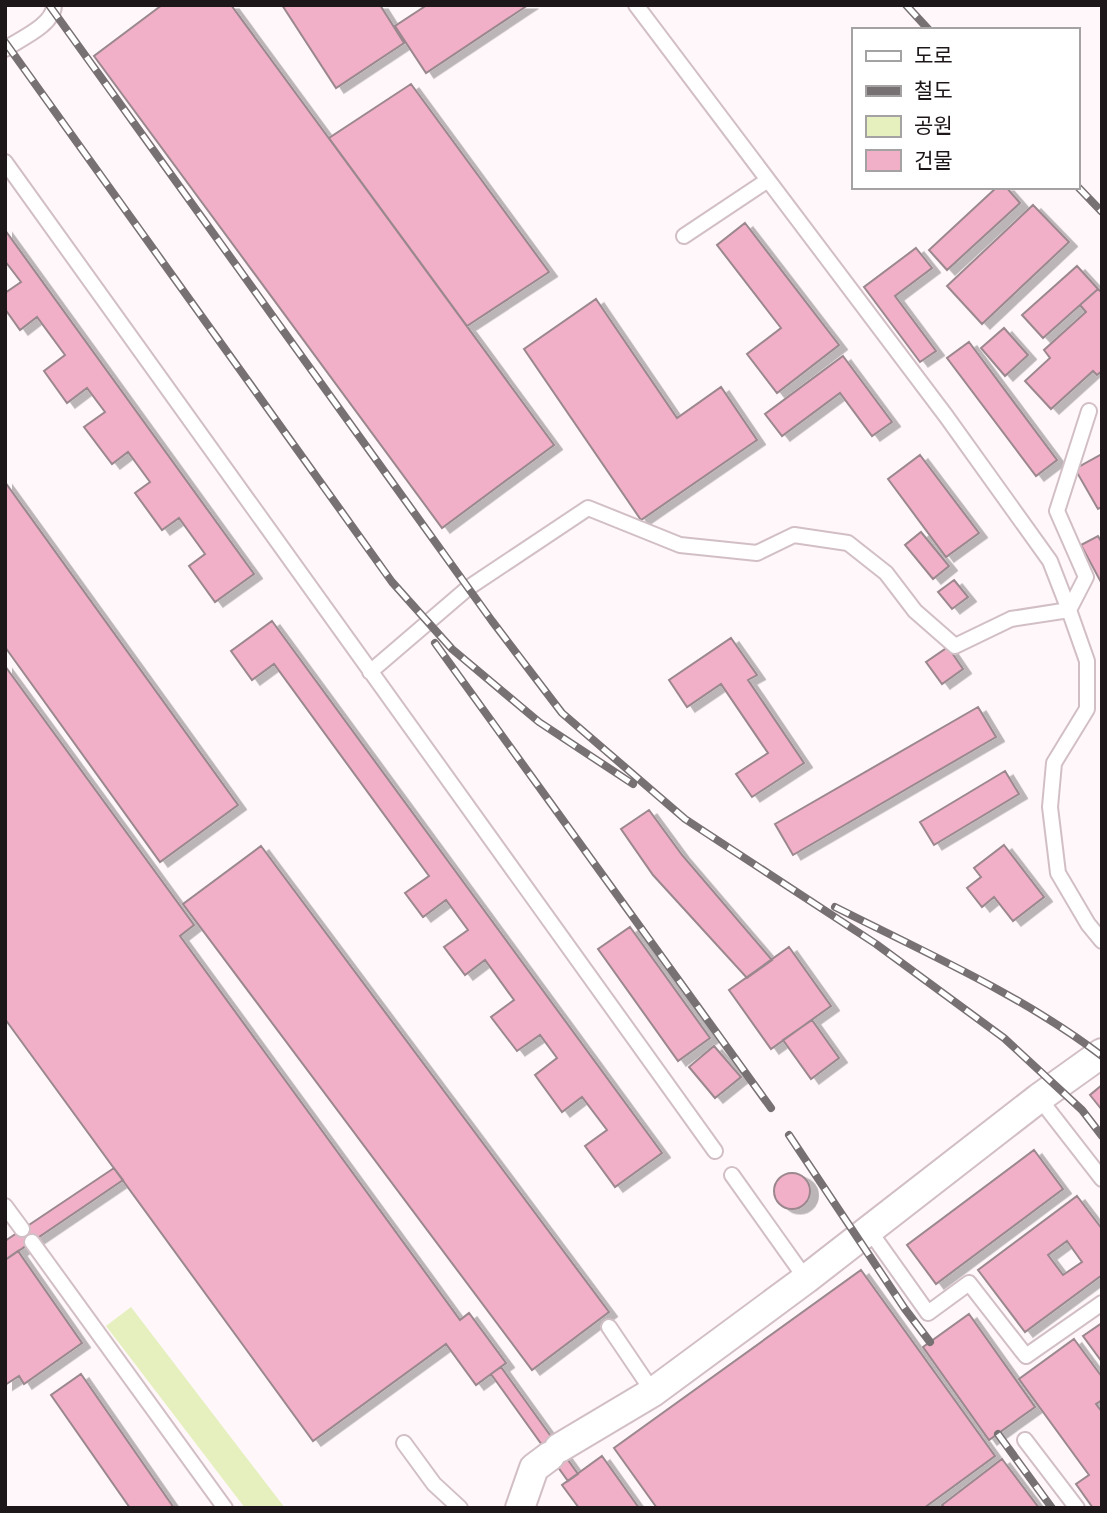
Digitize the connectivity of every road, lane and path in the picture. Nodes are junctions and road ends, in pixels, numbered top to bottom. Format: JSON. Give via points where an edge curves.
{"nodes":[{"id":1,"x":54,"y":5,"type":"edge"},
{"id":2,"x":636,"y":5,"type":"edge"},
{"id":3,"x":5,"y":49,"type":"edge"},
{"id":4,"x":5,"y":162,"type":"edge"},
{"id":5,"x":768,"y":180,"type":"junction"},
{"id":6,"x":684,"y":236,"type":"dead end"},
{"id":7,"x":1088,"y":411,"type":"dead end"},
{"id":8,"x":1069,"y":610,"type":"junction"},
{"id":9,"x":370,"y":672,"type":"junction"},
{"id":10,"x":1102,"y":941,"type":"edge"},
{"id":11,"x":1102,"y":1053,"type":"edge"},
{"id":12,"x":1039,"y":1098,"type":"junction"},
{"id":13,"x":715,"y":1150,"type":"dead end"},
{"id":14,"x":732,"y":1175,"type":"dead end"},
{"id":15,"x":1102,"y":1179,"type":"edge"},
{"id":16,"x":5,"y":1206,"type":"edge"},
{"id":17,"x":15,"y":1226,"type":"edge"},
{"id":18,"x":869,"y":1230,"type":"junction"},
{"id":19,"x":32,"y":1242,"type":"dead end"},
{"id":20,"x":806,"y":1279,"type":"junction"},
{"id":21,"x":1102,"y":1303,"type":"edge"},
{"id":22,"x":609,"y":1327,"type":"dead end"},
{"id":23,"x":653,"y":1392,"type":"junction"},
{"id":24,"x":1025,"y":1440,"type":"dead end"},
{"id":25,"x":404,"y":1443,"type":"dead end"},
{"id":26,"x":225,"y":1508,"type":"edge"},
{"id":27,"x":460,"y":1508,"type":"edge"},
{"id":28,"x":520,"y":1508,"type":"edge"},
{"id":29,"x":1077,"y":1508,"type":"edge"}],
"edges":[{"from":1,"to":3,"type":"lane","via":[[47,22]]},
{"from":2,"to":5,"type":"lane"},
{"from":4,"to":9,"type":"lane"},
{"from":5,"to":6,"type":"lane"},
{"from":5,"to":8,"type":"lane","via":[[1050,561]]},
{"from":7,"to":8,"type":"lane","via":[[1057,511],[1086,577]]},
{"from":8,"to":9,"type":"lane","via":[[1011,619],[955,646],[915,611],[886,573],[848,543],[794,535],[757,553],[680,545],[588,508],[468,588]]},
{"from":8,"to":10,"type":"lane","via":[[1087,661],[1087,709],[1054,763],[1050,807],[1058,873]]},
{"from":9,"to":13,"type":"lane"},
{"from":11,"to":12,"type":"street"},
{"from":12,"to":15,"type":"lane"},
{"from":12,"to":18,"type":"street"},
{"from":14,"to":20,"type":"lane"},
{"from":16,"to":17,"type":"lane"},
{"from":18,"to":20,"type":"street"},
{"from":18,"to":21,"type":"lane","via":[[928,1313],[969,1283],[1026,1356]]},
{"from":19,"to":26,"type":"lane"},
{"from":20,"to":23,"type":"street"},
{"from":22,"to":23,"type":"lane"},
{"from":23,"to":28,"type":"street","via":[[534,1468]]},
{"from":24,"to":29,"type":"lane"},
{"from":25,"to":27,"type":"lane","via":[[434,1484]]}]}
